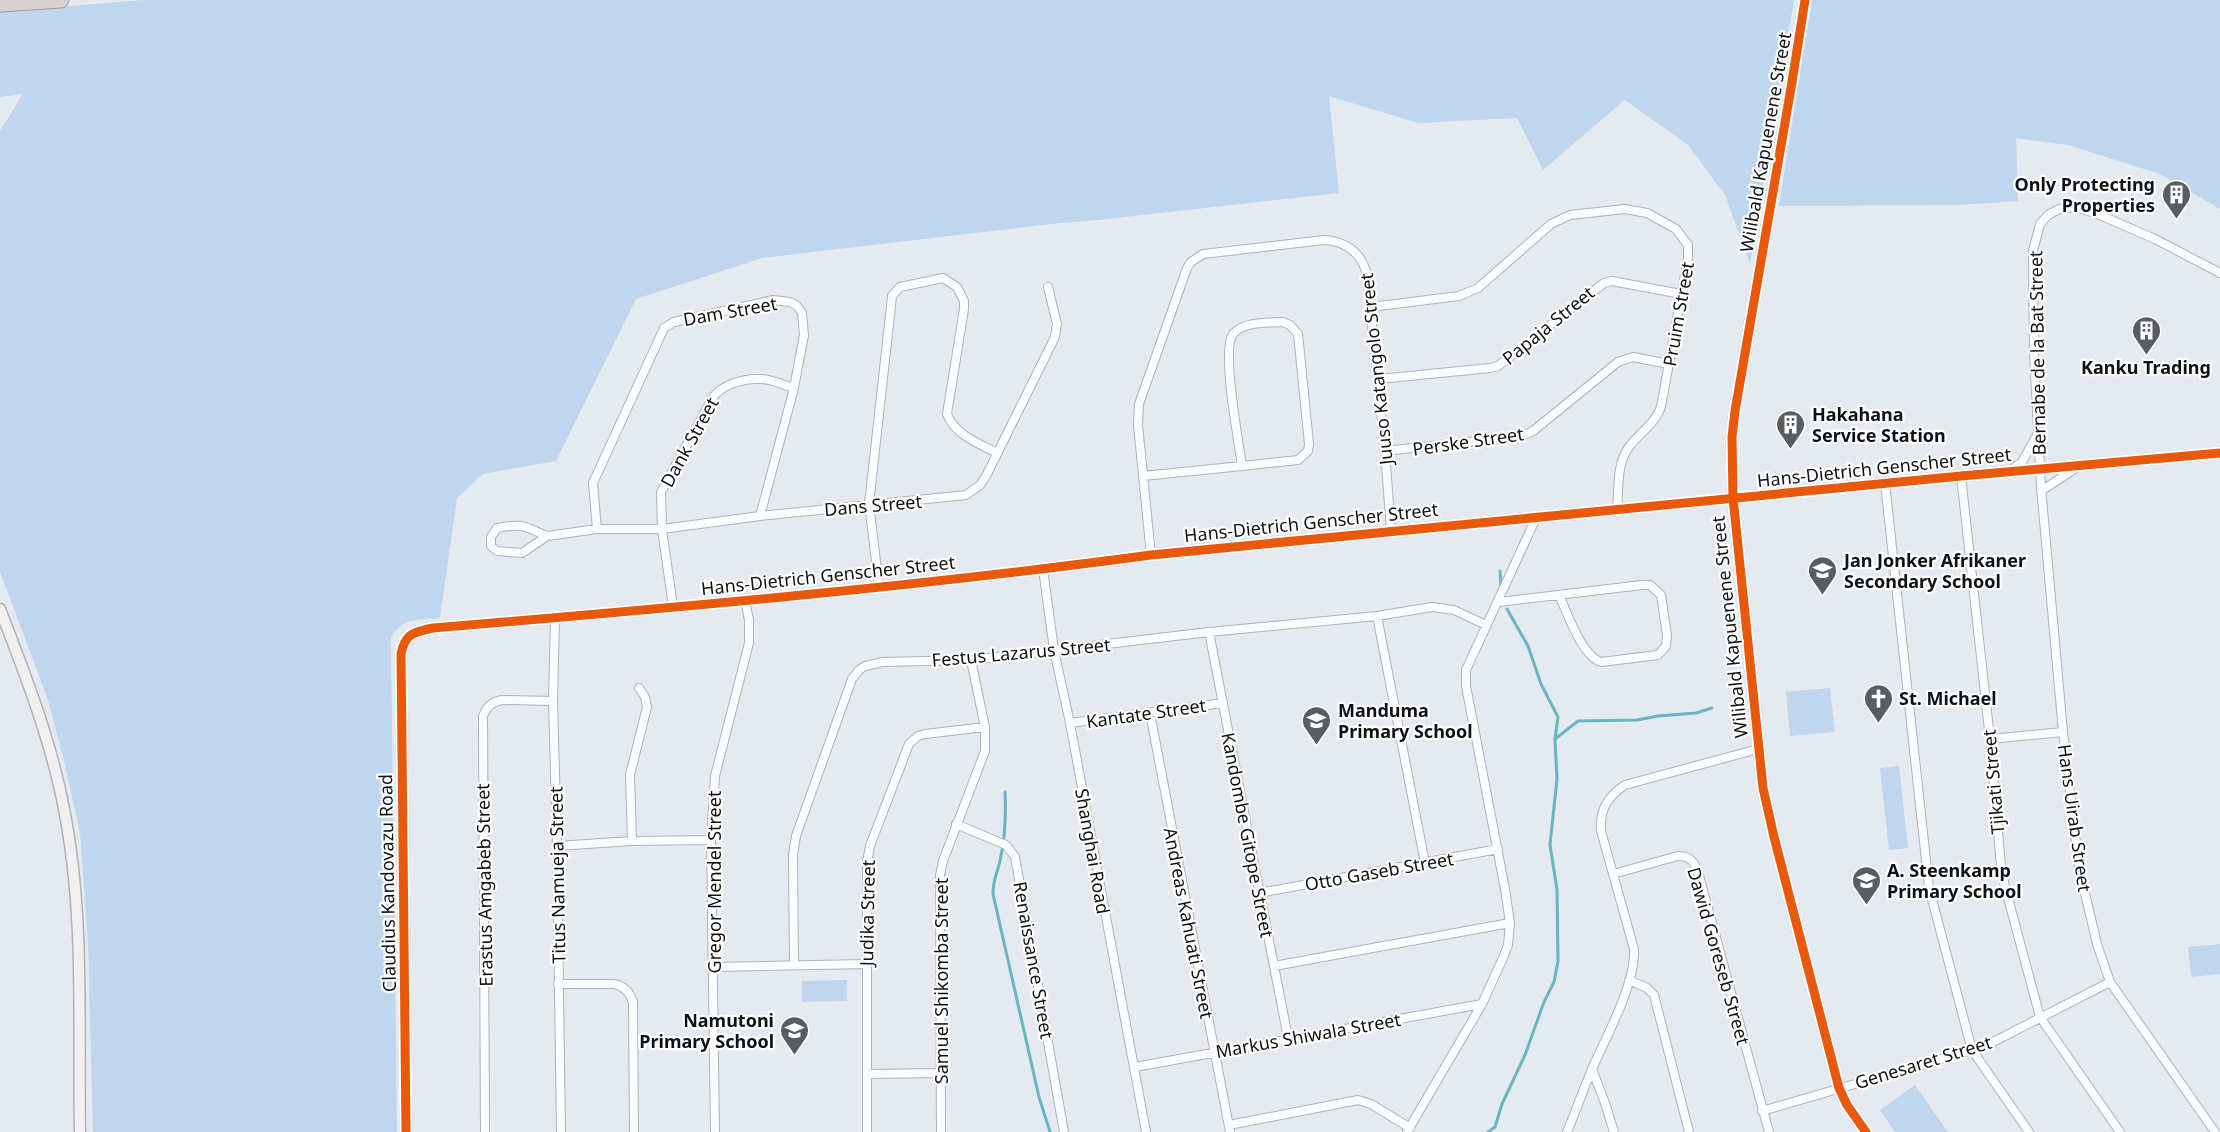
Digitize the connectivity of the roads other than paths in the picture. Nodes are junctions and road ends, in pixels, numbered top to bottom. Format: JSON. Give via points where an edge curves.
{"nodes":[{"id":1,"x":61,"y":0,"type":"edge"},
{"id":2,"x":1805,"y":0,"type":"edge"},
{"id":3,"x":0,"y":4,"type":"edge"},
{"id":4,"x":2220,"y":273,"type":"edge"},
{"id":5,"x":1048,"y":287,"type":"dead end"},
{"id":6,"x":1681,"y":294,"type":"junction"},
{"id":7,"x":1371,"y":307,"type":"junction"},
{"id":8,"x":1669,"y":364,"type":"junction"},
{"id":9,"x":1378,"y":379,"type":"junction"},
{"id":10,"x":794,"y":388,"type":"junction"},
{"id":11,"x":2038,"y":433,"type":"junction"},
{"id":12,"x":1385,"y":451,"type":"junction"},
{"id":13,"x":997,"y":453,"type":"junction"},
{"id":14,"x":2220,"y":453,"type":"edge"},
{"id":15,"x":2080,"y":465,"type":"junction"},
{"id":16,"x":1242,"y":466,"type":"junction"},
{"id":17,"x":2040,"y":469,"type":"junction"},
{"id":18,"x":2010,"y":471,"type":"junction"},
{"id":19,"x":1143,"y":476,"type":"junction"},
{"id":20,"x":1962,"y":476,"type":"junction"},
{"id":21,"x":1885,"y":483,"type":"junction"},
{"id":22,"x":2041,"y":491,"type":"junction"},
{"id":23,"x":1733,"y":498,"type":"junction"},
{"id":24,"x":868,"y":504,"type":"junction"},
{"id":25,"x":1617,"y":510,"type":"junction"},
{"id":26,"x":760,"y":516,"type":"junction"},
{"id":27,"x":1536,"y":518,"type":"junction"},
{"id":28,"x":597,"y":529,"type":"junction"},
{"id":29,"x":662,"y":529,"type":"junction"},
{"id":30,"x":1391,"y":531,"type":"junction"},
{"id":31,"x":547,"y":536,"type":"junction"},
{"id":32,"x":1151,"y":555,"type":"junction"},
{"id":33,"x":1043,"y":569,"type":"junction"},
{"id":34,"x":879,"y":586,"type":"junction"},
{"id":35,"x":1559,"y":595,"type":"junction"},
{"id":36,"x":745,"y":600,"type":"junction"},
{"id":37,"x":1498,"y":602,"type":"junction"},
{"id":38,"x":673,"y":607,"type":"junction"},
{"id":39,"x":0,"y":609,"type":"edge"},
{"id":40,"x":1377,"y":616,"type":"junction"},
{"id":41,"x":555,"y":618,"type":"junction"},
{"id":42,"x":1486,"y":625,"type":"junction"},
{"id":43,"x":1209,"y":632,"type":"junction"},
{"id":44,"x":408,"y":636,"type":"joint"},
{"id":45,"x":1054,"y":650,"type":"junction"},
{"id":46,"x":971,"y":660,"type":"junction"},
{"id":47,"x":639,"y":688,"type":"dead end"},
{"id":48,"x":553,"y":701,"type":"junction"},
{"id":49,"x":1223,"y":703,"type":"junction"},
{"id":50,"x":1150,"y":713,"type":"junction"},
{"id":51,"x":1070,"y":723,"type":"junction"},
{"id":52,"x":985,"y":727,"type":"junction"},
{"id":53,"x":2063,"y":732,"type":"junction"},
{"id":54,"x":1990,"y":740,"type":"junction"},
{"id":55,"x":1758,"y":749,"type":"junction"},
{"id":56,"x":956,"y":824,"type":"junction"},
{"id":57,"x":711,"y":840,"type":"junction"},
{"id":58,"x":632,"y":841,"type":"junction"},
{"id":59,"x":557,"y":846,"type":"junction"},
{"id":60,"x":1498,"y":849,"type":"junction"},
{"id":61,"x":1425,"y":863,"type":"junction"},
{"id":62,"x":1613,"y":874,"type":"junction"},
{"id":63,"x":1259,"y":893,"type":"junction"},
{"id":64,"x":1510,"y":923,"type":"junction"},
{"id":65,"x":866,"y":964,"type":"junction"},
{"id":66,"x":795,"y":965,"type":"junction"},
{"id":67,"x":1274,"y":966,"type":"junction"},
{"id":68,"x":714,"y":967,"type":"junction"},
{"id":69,"x":1629,"y":980,"type":"junction"},
{"id":70,"x":2110,"y":982,"type":"junction"},
{"id":71,"x":558,"y":984,"type":"junction"},
{"id":72,"x":1482,"y":1004,"type":"junction"},
{"id":73,"x":2040,"y":1017,"type":"junction"},
{"id":74,"x":1288,"y":1038,"type":"junction"},
{"id":75,"x":1972,"y":1050,"type":"junction"},
{"id":76,"x":1213,"y":1053,"type":"junction"},
{"id":77,"x":1135,"y":1067,"type":"junction"},
{"id":78,"x":1592,"y":1070,"type":"junction"},
{"id":79,"x":940,"y":1073,"type":"junction"},
{"id":80,"x":867,"y":1074,"type":"junction"},
{"id":81,"x":1839,"y":1088,"type":"junction"},
{"id":82,"x":1762,"y":1111,"type":"junction"},
{"id":83,"x":1229,"y":1129,"type":"edge"},
{"id":84,"x":1409,"y":1130,"type":"edge"},
{"id":85,"x":80,"y":1132,"type":"edge"},
{"id":86,"x":406,"y":1132,"type":"edge"},
{"id":87,"x":485,"y":1132,"type":"edge"},
{"id":88,"x":561,"y":1132,"type":"edge"},
{"id":89,"x":634,"y":1132,"type":"edge"},
{"id":90,"x":715,"y":1132,"type":"edge"},
{"id":91,"x":867,"y":1132,"type":"edge"},
{"id":92,"x":941,"y":1132,"type":"edge"},
{"id":93,"x":1064,"y":1132,"type":"edge"},
{"id":94,"x":1146,"y":1132,"type":"edge"},
{"id":95,"x":1567,"y":1132,"type":"edge"},
{"id":96,"x":1614,"y":1132,"type":"edge"},
{"id":97,"x":1689,"y":1132,"type":"edge"},
{"id":98,"x":1769,"y":1132,"type":"edge"},
{"id":99,"x":1866,"y":1132,"type":"edge"},
{"id":100,"x":2029,"y":1132,"type":"edge"},
{"id":101,"x":2120,"y":1132,"type":"edge"},
{"id":102,"x":2216,"y":1132,"type":"edge"}],
"edges":[{"from":1,"to":3,"type":"highway"},
{"from":2,"to":23,"type":"street","name":"Wilibald Kapuenene Street","via":[[1735,411]]},
{"from":4,"to":11,"type":"street","name":"Bernabe de la Bat Street","via":[[2095,213],[2074,207],[2048,215],[2040,224],[2032,251]]},
{"from":5,"to":13,"type":"street","name":"Dans Street","via":[[1057,324],[1055,337]]},
{"from":6,"to":7,"type":"street","name":"Pruim Street","via":[[1688,258],[1684,238],[1647,213],[1625,209],[1570,215],[1556,221],[1471,292]]},
{"from":6,"to":8,"type":"street","name":"Pruim Street"},
{"from":6,"to":9,"type":"street","name":"Papaja Street","via":[[1612,281],[1604,283],[1498,366]]},
{"from":7,"to":9,"type":"street","name":"Juuso Katangolo Street"},
{"from":7,"to":19,"type":"street","name":"Juuso Katangolo Street","via":[[1365,265],[1338,242],[1324,240],[1203,254],[1191,262],[1140,397]]},
{"from":8,"to":12,"type":"street","name":"Perske Street","via":[[1633,357],[1618,362],[1522,436]]},
{"from":8,"to":25,"type":"street","name":"Pruim Street","via":[[1659,414],[1628,447],[1622,461]]},
{"from":9,"to":12,"type":"street","name":"Juuso Katangolo Street"},
{"from":10,"to":26,"type":"street","name":"Dam Street"},
{"from":10,"to":28,"type":"street","name":"Dam Street","via":[[804,327],[802,313],[790,302],[773,300],[669,324],[593,483]]},
{"from":10,"to":29,"type":"street","name":"Dank Street","via":[[759,379],[725,386],[715,393],[661,492]]},
{"from":11,"to":17,"type":"street","name":"Bernabe de la Bat Street"},
{"from":11,"to":18,"type":"street","via":[[2022,462]]},
{"from":12,"to":30,"type":"street","name":"Juuso Katangolo Street"},
{"from":13,"to":24,"type":"street","name":"Dans Street","via":[[980,484],[966,495]]},
{"from":13,"to":24,"type":"street","via":[[958,432],[947,414],[963,318],[964,301],[957,287],[943,278],[904,284],[892,296]]},
{"from":14,"to":15,"type":"street","name":"Hans-Dietrich Genscher Street"},
{"from":15,"to":17,"type":"street","name":"Hans-Dietrich Genscher Street"},
{"from":15,"to":22,"type":"street"},
{"from":16,"to":16,"type":"street","via":[[1298,460],[1308,452],[1298,334],[1287,323],[1249,324],[1230,338],[1228,360]]},
{"from":16,"to":19,"type":"street"},
{"from":17,"to":18,"type":"street","name":"Hans-Dietrich Genscher Street"},
{"from":17,"to":22,"type":"street","name":"Hans Uirab Street"},
{"from":18,"to":20,"type":"street","name":"Hans-Dietrich Genscher Street"},
{"from":19,"to":32,"type":"street","name":"Juuso Katangolo Street"},
{"from":20,"to":21,"type":"street","name":"Hans-Dietrich Genscher Street"},
{"from":20,"to":54,"type":"street","name":"Tjikati Street"},
{"from":21,"to":23,"type":"street","name":"Hans-Dietrich Genscher Street"},
{"from":21,"to":75,"type":"street","via":[[1928,879]]},
{"from":22,"to":53,"type":"street","name":"Hans Uirab Street"},
{"from":23,"to":25,"type":"street","name":"Hans-Dietrich Genscher Street"},
{"from":23,"to":55,"type":"street","name":"Wilibald Kapuenene Street"},
{"from":24,"to":26,"type":"street","name":"Dans Street"},
{"from":24,"to":34,"type":"street"},
{"from":25,"to":27,"type":"street","name":"Hans-Dietrich Genscher Street"},
{"from":26,"to":29,"type":"street","name":"Dans Street"},
{"from":27,"to":30,"type":"street","name":"Hans-Dietrich Genscher Street"},
{"from":27,"to":37,"type":"street"},
{"from":28,"to":29,"type":"street","name":"Dans Street"},
{"from":28,"to":31,"type":"street","name":"Dans Street"},
{"from":29,"to":38,"type":"street","name":"Dank Street"},
{"from":30,"to":32,"type":"street","name":"Hans-Dietrich Genscher Street"},
{"from":31,"to":31,"type":"street","name":"Dans Street","via":[[522,553],[497,551],[491,546],[497,528],[524,525]]},
{"from":32,"to":33,"type":"street","name":"Hans-Dietrich Genscher Street"},
{"from":33,"to":34,"type":"street","name":"Hans-Dietrich Genscher Street"},
{"from":33,"to":45,"type":"street","name":"Shanghai Road"},
{"from":34,"to":36,"type":"street","name":"Hans-Dietrich Genscher Street"},
{"from":35,"to":35,"type":"street","via":[[1650,585],[1660,595],[1667,628],[1666,646],[1658,655],[1595,660],[1586,651]]},
{"from":35,"to":37,"type":"street"},
{"from":36,"to":38,"type":"street","name":"Hans-Dietrich Genscher Street"},
{"from":36,"to":57,"type":"street","name":"Gregor Mendel Street","via":[[749,643],[715,776]]},
{"from":37,"to":42,"type":"street"},
{"from":38,"to":41,"type":"street","name":"Hans-Dietrich Genscher Street"},
{"from":39,"to":85,"type":"street","via":[[36,705],[68,827],[79,943]]},
{"from":40,"to":42,"type":"street","name":"Festus Lazarus Street","via":[[1439,608],[1454,610]]},
{"from":40,"to":43,"type":"street","name":"Festus Lazarus Street"},
{"from":40,"to":61,"type":"street"},
{"from":41,"to":44,"type":"street","name":"Hans-Dietrich Genscher Street","via":[[433,628]]},
{"from":41,"to":48,"type":"street","name":"Titus Namueja Street"},
{"from":42,"to":60,"type":"street","via":[[1467,663],[1466,678]]},
{"from":43,"to":45,"type":"street","name":"Festus Lazarus Street"},
{"from":43,"to":49,"type":"street","name":"Kandombe Gitope Street"},
{"from":44,"to":86,"type":"street","name":"Claudius Kandovazu Road","via":[[400,654]]},
{"from":45,"to":46,"type":"street","name":"Festus Lazarus Street"},
{"from":45,"to":51,"type":"street","name":"Shanghai Road"},
{"from":46,"to":52,"type":"street","name":"Samuel Shikomba Street"},
{"from":46,"to":66,"type":"street","name":"Festus Lazarus Street","via":[[883,662],[865,666],[852,679],[796,836]]},
{"from":47,"to":58,"type":"street","via":[[647,707],[630,775]]},
{"from":48,"to":59,"type":"street","name":"Titus Namueja Street"},
{"from":48,"to":87,"type":"street","name":"Erastus Amgabeb Street","via":[[502,700],[494,702],[483,716]]},
{"from":49,"to":50,"type":"street","name":"Kantate Street"},
{"from":49,"to":63,"type":"street","name":"Kandombe Gitope Street"},
{"from":50,"to":51,"type":"street","name":"Kantate Street"},
{"from":50,"to":76,"type":"street","name":"Andreas Kahuati Street"},
{"from":51,"to":77,"type":"street","name":"Shanghai Road"},
{"from":52,"to":56,"type":"street","name":"Samuel Shikomba Street","via":[[985,751]]},
{"from":52,"to":65,"type":"street","name":"Judika Street","via":[[925,734],[906,750],[868,853]]},
{"from":53,"to":54,"type":"street"},
{"from":53,"to":70,"type":"street","name":"Hans Uirab Street","via":[[2079,868]]},
{"from":54,"to":73,"type":"street","name":"Tjikati Street","via":[[2002,877]]},
{"from":55,"to":62,"type":"street","via":[[1625,785],[1613,794],[1600,822]]},
{"from":55,"to":81,"type":"street","name":"Wilibald Kapuenene Street","via":[[1774,837]]},
{"from":56,"to":79,"type":"street","name":"Samuel Shikomba Street","via":[[940,883]]},
{"from":56,"to":93,"type":"street","name":"Renaissance Street","via":[[1006,845],[1015,857]]},
{"from":57,"to":58,"type":"street"},
{"from":57,"to":68,"type":"street","name":"Gregor Mendel Street"},
{"from":58,"to":59,"type":"street"},
{"from":59,"to":71,"type":"street","name":"Titus Namueja Street"},
{"from":60,"to":61,"type":"street","name":"Otto Gaseb Street"},
{"from":60,"to":64,"type":"street"},
{"from":61,"to":63,"type":"street","name":"Otto Gaseb Street"},
{"from":62,"to":69,"type":"street","via":[[1634,949]]},
{"from":62,"to":82,"type":"street","name":"Dawid Goreseb Street","via":[[1678,856],[1693,861]]},
{"from":63,"to":67,"type":"street","name":"Kandombe Gitope Street"},
{"from":64,"to":67,"type":"street"},
{"from":64,"to":72,"type":"street","via":[[1508,945]]},
{"from":65,"to":66,"type":"street"},
{"from":65,"to":80,"type":"street","name":"Judika Street"},
{"from":66,"to":68,"type":"street"},
{"from":67,"to":74,"type":"street","name":"Kandombe Gitope Street"},
{"from":68,"to":90,"type":"street","name":"Gregor Mendel Street"},
{"from":69,"to":78,"type":"street"},
{"from":69,"to":97,"type":"street","via":[[1654,995]]},
{"from":70,"to":73,"type":"street","name":"Genesaret Street"},
{"from":70,"to":102,"type":"street","name":"Hans Uirab Street"},
{"from":71,"to":88,"type":"street","name":"Titus Namueja Street"},
{"from":71,"to":89,"type":"street","via":[[621,985],[631,995]]},
{"from":72,"to":74,"type":"street","name":"Markus Shiwala Street"},
{"from":72,"to":84,"type":"street"},
{"from":73,"to":75,"type":"street","name":"Genesaret Street"},
{"from":73,"to":101,"type":"street","name":"Tjikati Street"},
{"from":74,"to":76,"type":"street","name":"Markus Shiwala Street"},
{"from":75,"to":81,"type":"street","name":"Genesaret Street"},
{"from":75,"to":100,"type":"street"},
{"from":76,"to":77,"type":"street","name":"Markus Shiwala Street"},
{"from":76,"to":83,"type":"street","name":"Andreas Kahuati Street"},
{"from":77,"to":94,"type":"street","name":"Shanghai Road"},
{"from":78,"to":95,"type":"street"},
{"from":78,"to":96,"type":"street"},
{"from":79,"to":80,"type":"street"},
{"from":79,"to":92,"type":"street","name":"Samuel Shikomba Street"},
{"from":80,"to":91,"type":"street","name":"Judika Street"},
{"from":81,"to":82,"type":"street","name":"Genesaret Street"},
{"from":81,"to":99,"type":"street","name":"Wilibald Kapuenene Street"},
{"from":82,"to":98,"type":"street","name":"Dawid Goreseb Street"},
{"from":83,"to":84,"type":"street","via":[[1359,1100]]}]}
